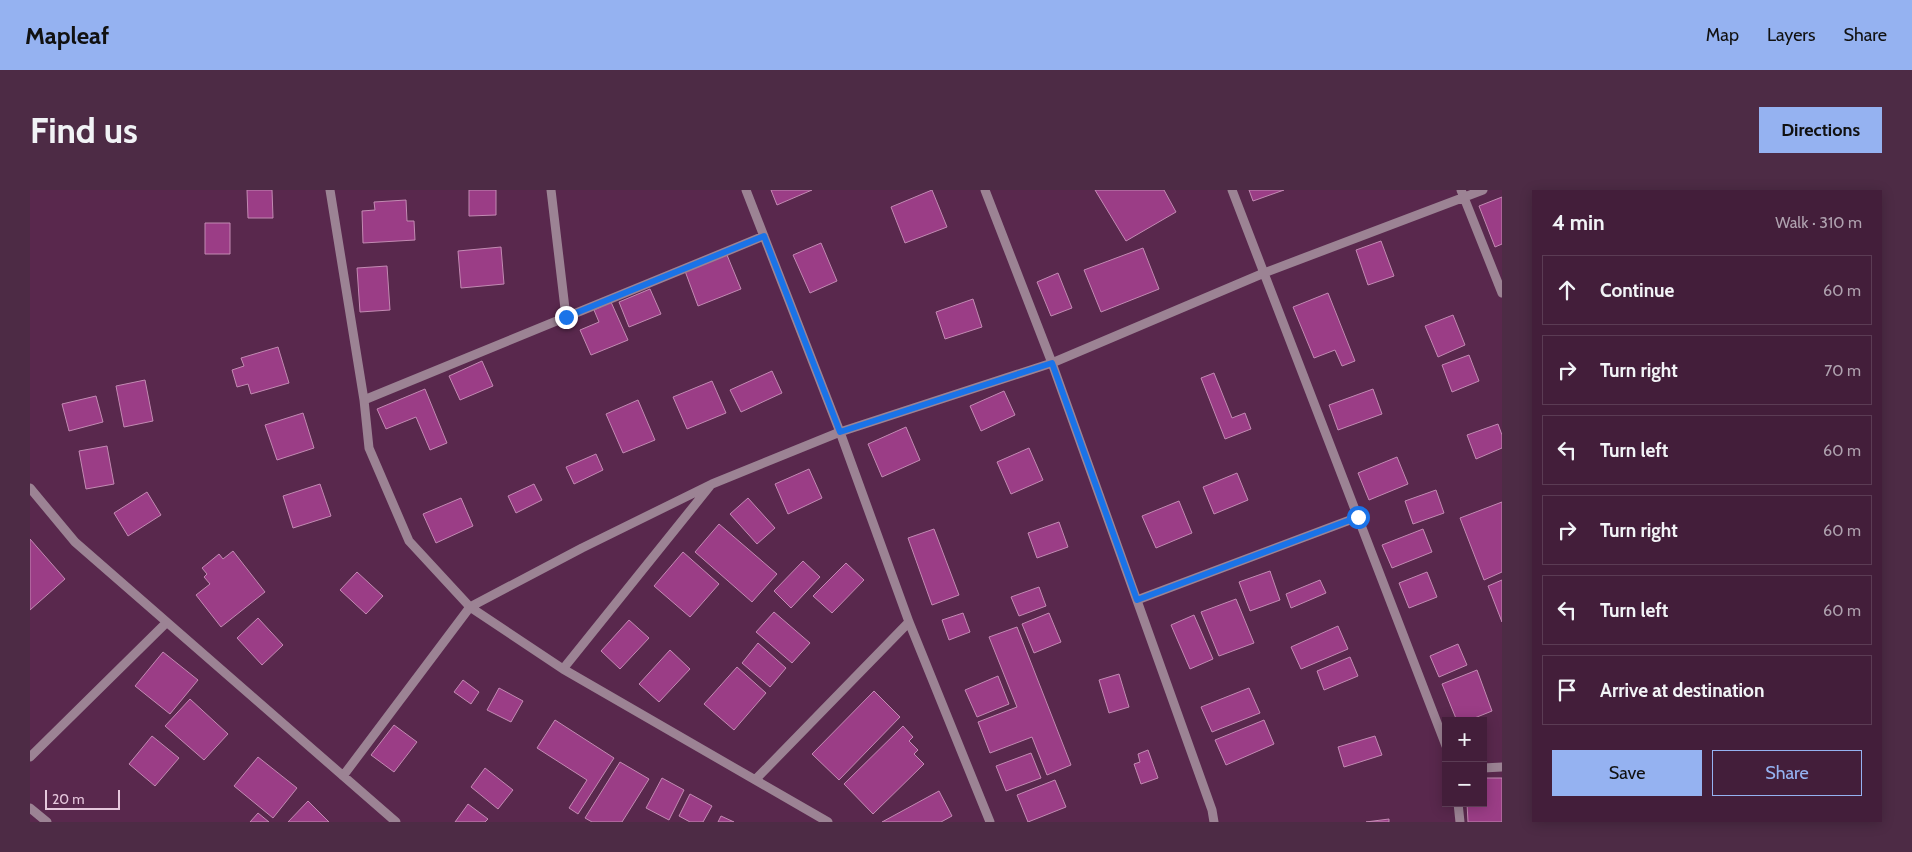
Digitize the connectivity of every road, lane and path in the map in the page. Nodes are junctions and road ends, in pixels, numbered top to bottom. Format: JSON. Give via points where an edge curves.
{"nodes":[{"id":1,"x":330,"y":190,"type":"edge"},
{"id":2,"x":551,"y":190,"type":"edge"},
{"id":3,"x":746,"y":190,"type":"edge"},
{"id":4,"x":986,"y":190,"type":"edge"},
{"id":5,"x":1232,"y":190,"type":"edge"},
{"id":6,"x":1483,"y":190,"type":"edge"},
{"id":7,"x":1462,"y":194,"type":"edge"},
{"id":8,"x":764,"y":236,"type":"junction"},
{"id":9,"x":1264,"y":273,"type":"junction"},
{"id":10,"x":1502,"y":293,"type":"edge"},
{"id":11,"x":566,"y":317,"type":"junction"},
{"id":12,"x":1052,"y":363,"type":"junction"},
{"id":13,"x":364,"y":400,"type":"junction"},
{"id":14,"x":840,"y":432,"type":"junction"},
{"id":15,"x":712,"y":484,"type":"junction"},
{"id":16,"x":30,"y":488,"type":"edge"},
{"id":17,"x":1358,"y":517,"type":"junction"},
{"id":18,"x":1137,"y":600,"type":"junction"},
{"id":19,"x":470,"y":607,"type":"junction"},
{"id":20,"x":166,"y":622,"type":"junction"},
{"id":21,"x":909,"y":622,"type":"junction"},
{"id":22,"x":563,"y":669,"type":"junction"},
{"id":23,"x":1442,"y":736,"type":"edge"},
{"id":24,"x":30,"y":757,"type":"edge"},
{"id":25,"x":1502,"y":767,"type":"edge"},
{"id":26,"x":1487,"y":768,"type":"edge"},
{"id":27,"x":343,"y":776,"type":"junction"},
{"id":28,"x":756,"y":779,"type":"junction"},
{"id":29,"x":1458,"y":807,"type":"edge"},
{"id":30,"x":30,"y":808,"type":"edge"},
{"id":31,"x":47,"y":822,"type":"edge"},
{"id":32,"x":396,"y":822,"type":"edge"},
{"id":33,"x":828,"y":822,"type":"edge"},
{"id":34,"x":990,"y":822,"type":"edge"},
{"id":35,"x":1214,"y":822,"type":"edge"},
{"id":36,"x":1460,"y":822,"type":"edge"}],
"edges":[{"from":1,"to":13,"type":"street"},
{"from":2,"to":11,"type":"street"},
{"from":3,"to":8,"type":"street"},
{"from":4,"to":12,"type":"street"},
{"from":5,"to":9,"type":"street"},
{"from":6,"to":7,"type":"street"},
{"from":7,"to":9,"type":"street"},
{"from":7,"to":10,"type":"street"},
{"from":8,"to":11,"type":"street"},
{"from":8,"to":14,"type":"street"},
{"from":9,"to":12,"type":"street"},
{"from":9,"to":17,"type":"street"},
{"from":11,"to":13,"type":"street"},
{"from":12,"to":14,"type":"street"},
{"from":12,"to":18,"type":"street"},
{"from":13,"to":19,"type":"street","via":[[369,448],[409,541]]},
{"from":14,"to":15,"type":"street"},
{"from":14,"to":21,"type":"street"},
{"from":15,"to":19,"type":"street"},
{"from":15,"to":22,"type":"street"},
{"from":16,"to":20,"type":"street","via":[[75,542]]},
{"from":17,"to":18,"type":"street"},
{"from":17,"to":23,"type":"street"},
{"from":18,"to":35,"type":"street"},
{"from":19,"to":22,"type":"street"},
{"from":19,"to":27,"type":"street"},
{"from":20,"to":24,"type":"street"},
{"from":20,"to":27,"type":"street"},
{"from":21,"to":28,"type":"street"},
{"from":21,"to":34,"type":"street"},
{"from":22,"to":28,"type":"street"},
{"from":25,"to":26,"type":"street"},
{"from":27,"to":32,"type":"street"},
{"from":28,"to":33,"type":"street"},
{"from":29,"to":36,"type":"street"},
{"from":30,"to":31,"type":"street"}]}
